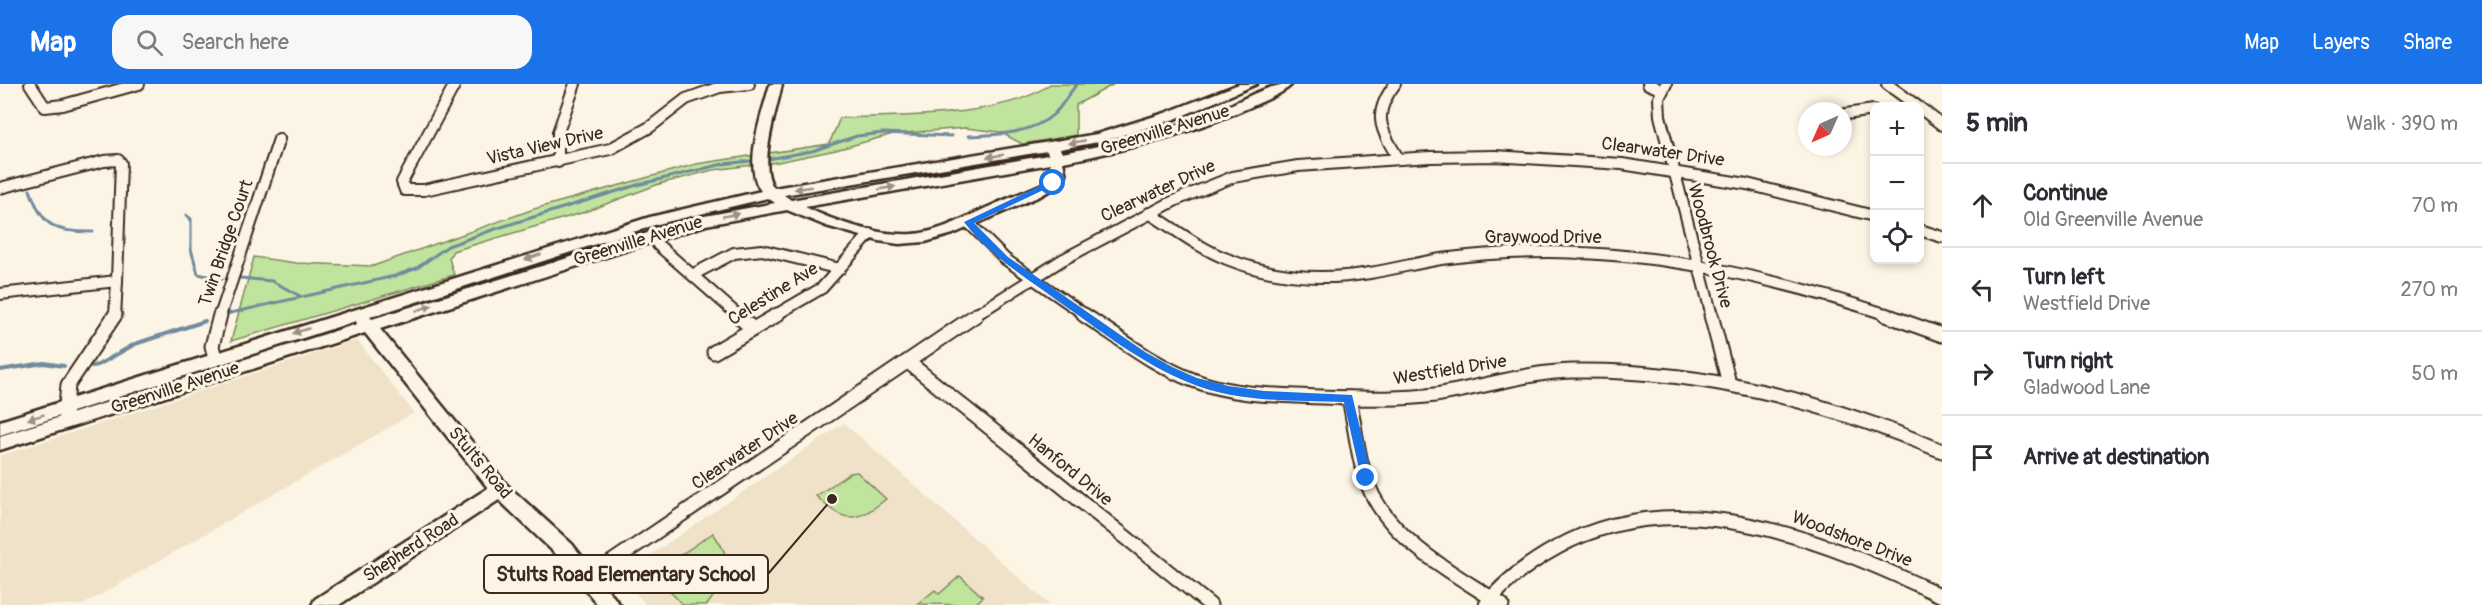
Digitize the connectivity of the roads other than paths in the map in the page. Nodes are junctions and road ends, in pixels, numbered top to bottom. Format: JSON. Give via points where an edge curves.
{"nodes":[{"id":1,"x":30,"y":84,"type":"edge"},
{"id":2,"x":139,"y":84,"type":"edge"},
{"id":3,"x":455,"y":84,"type":"edge"},
{"id":4,"x":575,"y":84,"type":"edge"},
{"id":5,"x":749,"y":84,"type":"edge"},
{"id":6,"x":776,"y":84,"type":"edge"},
{"id":7,"x":1251,"y":84,"type":"edge"},
{"id":8,"x":1286,"y":84,"type":"edge"},
{"id":9,"x":1395,"y":84,"type":"edge"},
{"id":10,"x":1648,"y":84,"type":"edge"},
{"id":11,"x":1887,"y":84,"type":"edge"},
{"id":12,"x":720,"y":86,"type":"edge"},
{"id":13,"x":1663,"y":87,"type":"edge"},
{"id":14,"x":1912,"y":102,"type":"edge"},
{"id":15,"x":1870,"y":111,"type":"edge"},
{"id":16,"x":1924,"y":111,"type":"edge"},
{"id":17,"x":1852,"y":113,"type":"edge"},
{"id":18,"x":1942,"y":125,"type":"edge"},
{"id":19,"x":279,"y":139,"type":"dead end"},
{"id":20,"x":1054,"y":153,"type":"junction"},
{"id":21,"x":1398,"y":158,"type":"junction"},
{"id":22,"x":558,"y":162,"type":"junction"},
{"id":23,"x":1672,"y":169,"type":"junction"},
{"id":24,"x":0,"y":188,"type":"edge"},
{"id":25,"x":771,"y":193,"type":"junction"},
{"id":26,"x":788,"y":205,"type":"junction"},
{"id":27,"x":1149,"y":213,"type":"junction"},
{"id":28,"x":1870,"y":215,"type":"edge"},
{"id":29,"x":968,"y":222,"type":"junction"},
{"id":30,"x":1924,"y":231,"type":"edge"},
{"id":31,"x":870,"y":234,"type":"junction"},
{"id":32,"x":652,"y":236,"type":"junction"},
{"id":33,"x":1942,"y":237,"type":"edge"},
{"id":34,"x":1699,"y":265,"type":"junction"},
{"id":35,"x":840,"y":269,"type":"junction"},
{"id":36,"x":692,"y":275,"type":"junction"},
{"id":37,"x":1031,"y":278,"type":"junction"},
{"id":38,"x":117,"y":281,"type":"junction"},
{"id":39,"x":0,"y":294,"type":"edge"},
{"id":40,"x":363,"y":319,"type":"junction"},
{"id":41,"x":753,"y":329,"type":"junction"},
{"id":42,"x":1942,"y":335,"type":"edge"},
{"id":43,"x":714,"y":352,"type":"dead end"},
{"id":44,"x":215,"y":358,"type":"junction"},
{"id":45,"x":908,"y":362,"type":"junction"},
{"id":46,"x":1729,"y":383,"type":"junction"},
{"id":47,"x":1348,"y":398,"type":"junction"},
{"id":48,"x":65,"y":415,"type":"junction"},
{"id":49,"x":0,"y":428,"type":"edge"},
{"id":50,"x":0,"y":443,"type":"edge"},
{"id":51,"x":1942,"y":451,"type":"edge"},
{"id":52,"x":500,"y":490,"type":"junction"},
{"id":53,"x":588,"y":578,"type":"junction"},
{"id":54,"x":1942,"y":596,"type":"edge"},
{"id":55,"x":1493,"y":603,"type":"edge"},
{"id":56,"x":322,"y":605,"type":"edge"},
{"id":57,"x":610,"y":605,"type":"edge"},
{"id":58,"x":1210,"y":605,"type":"edge"}],
"edges":[{"from":1,"to":2,"type":"street","via":[[45,107]]},
{"from":3,"to":22,"type":"street","name":"Vista View Drive","via":[[402,182],[405,190]]},
{"from":4,"to":22,"type":"street","via":[[556,133]]},
{"from":5,"to":12,"type":"street","name":"Vista View Drive"},
{"from":6,"to":25,"type":"main road","via":[[761,161],[762,181]]},
{"from":7,"to":20,"type":"main road","name":"Greenville Avenue","one_way":true,"via":[[1127,131]]},
{"from":8,"to":20,"type":"main road","name":"Greenville Avenue","via":[[1146,140]]},
{"from":9,"to":21,"type":"street","via":[[1383,99],[1379,116],[1383,134]]},
{"from":10,"to":13,"type":"street"},
{"from":11,"to":14,"type":"street"},
{"from":12,"to":22,"type":"street","name":"Vista View Drive","via":[[680,103],[650,127],[610,149]]},
{"from":13,"to":23,"type":"street","name":"Woodbrook Drive","via":[[1658,109]]},
{"from":15,"to":17,"type":"street"},
{"from":16,"to":18,"type":"street"},
{"from":19,"to":44,"type":"street","name":"Twin Bridge Court","via":[[218,321],[212,346]]},
{"from":20,"to":25,"type":"main road","name":"Greenville Avenue","one_way":true},
{"from":26,"to":20,"type":"main road","name":"Greenville Avenue","one_way":true},
{"from":20,"to":29,"type":"main road","via":[[1059,176],[1053,183]]},
{"from":21,"to":23,"type":"street","name":"Clearwater Drive","via":[[1523,155]]},
{"from":21,"to":27,"type":"street","name":"Clearwater Drive","via":[[1247,173]]},
{"from":23,"to":28,"type":"street","name":"Clearwater Drive","via":[[1757,185]]},
{"from":23,"to":34,"type":"street","name":"Woodbrook Drive"},
{"from":24,"to":38,"type":"street","via":[[118,160],[121,163]]},
{"from":25,"to":26,"type":"main road"},
{"from":25,"to":40,"type":"main road","name":"Greenville Avenue","one_way":true,"via":[[655,220]]},
{"from":26,"to":31,"type":"main road"},
{"from":32,"to":26,"type":"main road","name":"Greenville Avenue","one_way":true,"via":[[723,216]]},
{"from":27,"to":34,"type":"street","name":"Graywood Drive","via":[[1226,259],[1304,275],[1358,275],[1440,259],[1527,252],[1587,253]]},
{"from":27,"to":37,"type":"street","name":"Clearwater Drive"},
{"from":29,"to":31,"type":"main road","via":[[917,239]]},
{"from":29,"to":37,"type":"street","name":"Westfield Drive","via":[[1005,259]]},
{"from":30,"to":33,"type":"street"},
{"from":31,"to":35,"type":"street","name":"Celestine Ave"},
{"from":32,"to":36,"type":"street"},
{"from":40,"to":32,"type":"main road","name":"Greenville Avenue","one_way":true},
{"from":34,"to":42,"type":"street","name":"Graywood Drive","via":[[1812,291]]},
{"from":34,"to":46,"type":"street","name":"Woodbrook Drive"},
{"from":35,"to":36,"type":"street","via":[[762,250],[734,253]]},
{"from":35,"to":41,"type":"street","name":"Celestine Ave","via":[[822,288]]},
{"from":36,"to":41,"type":"street"},
{"from":37,"to":45,"type":"street","name":"Clearwater Drive"},
{"from":37,"to":47,"type":"street","name":"Westfield Drive","via":[[1142,355],[1195,381],[1264,395]]},
{"from":38,"to":39,"type":"street"},
{"from":38,"to":48,"type":"street","via":[[115,318],[73,375]]},
{"from":40,"to":44,"type":"main road","name":"Greenville Avenue","one_way":true},
{"from":40,"to":48,"type":"main road","name":"Greenville Avenue"},
{"from":40,"to":52,"type":"main road","name":"Stults Road"},
{"from":41,"to":43,"type":"street","name":"Celestine Ave"},
{"from":44,"to":48,"type":"main road","name":"Greenville Avenue"},
{"from":45,"to":53,"type":"street","name":"Clearwater Drive"},
{"from":45,"to":58,"type":"street","name":"Hanford Drive"},
{"from":46,"to":47,"type":"street","name":"Westfield Drive","via":[[1682,375],[1569,371],[1428,396]]},
{"from":46,"to":51,"type":"street","name":"Westfield Drive","via":[[1845,414]]},
{"from":47,"to":55,"type":"street","via":[[1366,478],[1386,516],[1419,548]]},
{"from":48,"to":49,"type":"main road","name":"Greenville Avenue","one_way":true},
{"from":48,"to":50,"type":"main road","name":"Greenville Avenue"},
{"from":52,"to":53,"type":"main road","name":"Stults Road","via":[[547,532]]},
{"from":52,"to":56,"type":"main road","name":"Shepherd Road"},
{"from":53,"to":57,"type":"main road","name":"Stults Road"},
{"from":54,"to":55,"type":"street","name":"Woodshore Drive","via":[[1869,560],[1819,542],[1752,525],[1683,517],[1609,526],[1555,546],[1509,578]]}]}
